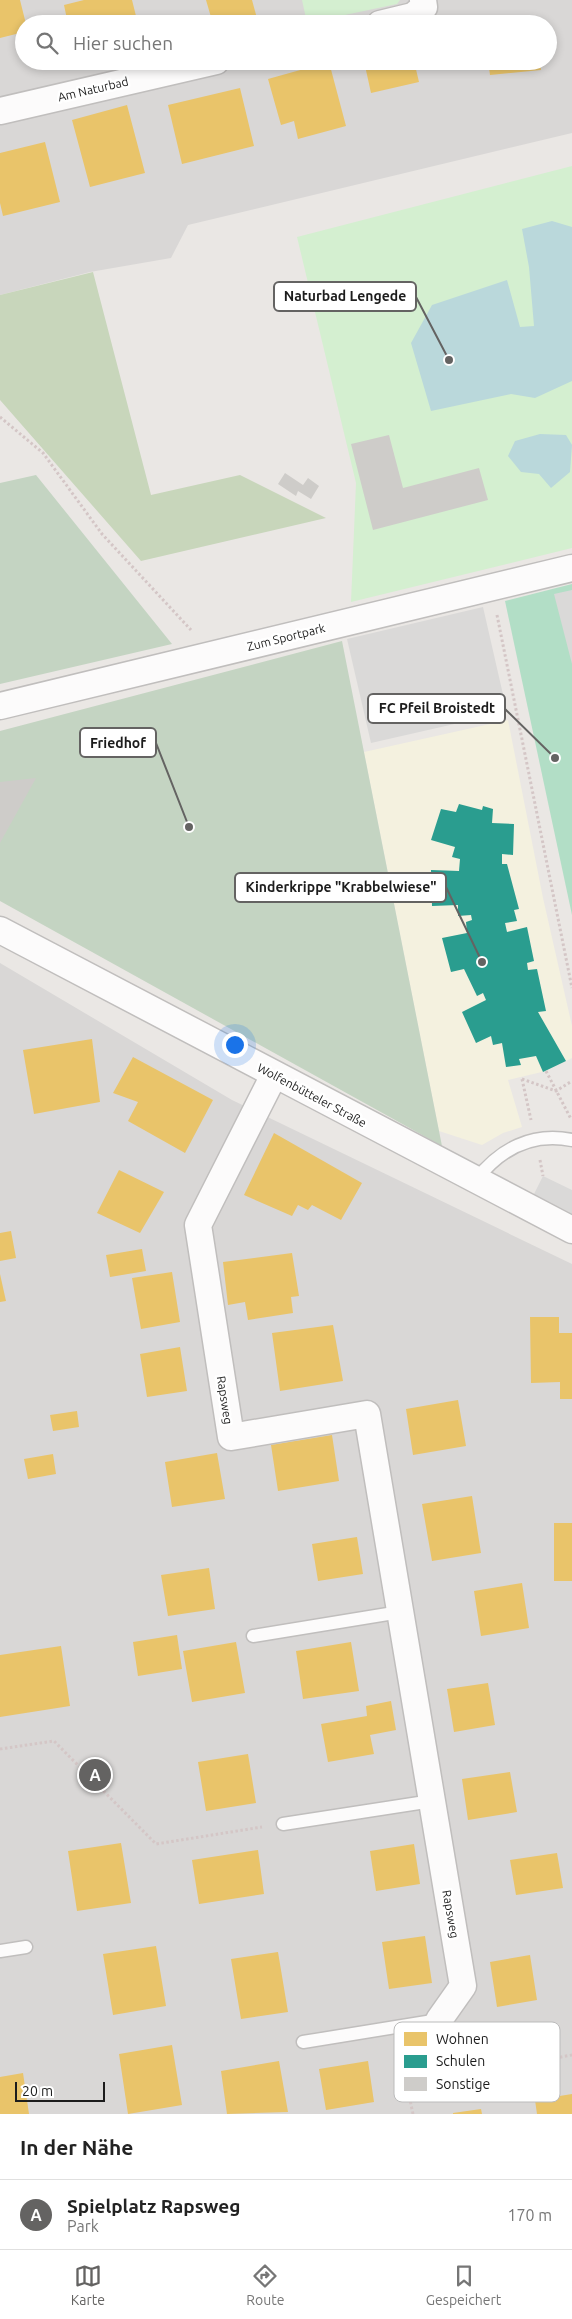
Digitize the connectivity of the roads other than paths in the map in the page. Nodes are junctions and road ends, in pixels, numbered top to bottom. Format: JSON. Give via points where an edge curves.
{"nodes":[{"id":1,"x":423,"y":0,"type":"edge"},
{"id":2,"x":414,"y":15,"type":"edge"},
{"id":3,"x":177,"y":70,"type":"edge"},
{"id":4,"x":0,"y":111,"type":"edge"},
{"id":5,"x":572,"y":568,"type":"edge"},
{"id":6,"x":0,"y":706,"type":"edge"},
{"id":7,"x":0,"y":930,"type":"edge"},
{"id":8,"x":274,"y":1075,"type":"junction"},
{"id":9,"x":572,"y":1140,"type":"edge"},
{"id":10,"x":476,"y":1180,"type":"junction"},
{"id":11,"x":572,"y":1230,"type":"edge"},
{"id":12,"x":400,"y":1612,"type":"junction"},
{"id":13,"x":253,"y":1636,"type":"dead end"},
{"id":14,"x":432,"y":1801,"type":"junction"},
{"id":15,"x":283,"y":1824,"type":"road end"},
{"id":16,"x":26,"y":1947,"type":"dead end"},
{"id":17,"x":0,"y":1951,"type":"edge"},
{"id":18,"x":445,"y":2022,"type":"edge"},
{"id":19,"x":394,"y":2035,"type":"edge"},
{"id":20,"x":303,"y":2042,"type":"dead end"}],
"edges":[{"from":1,"to":2,"type":"street","via":[[424,7]]},
{"from":3,"to":4,"type":"street","name":"Am Naturbad"},
{"from":5,"to":6,"type":"street","name":"Zum Sportpark"},
{"from":7,"to":8,"type":"street","name":"Wolfenbütteler Straße"},
{"from":8,"to":10,"type":"street","name":"Wolfenbütteler Straße"},
{"from":8,"to":12,"type":"street","name":"Rapsweg","via":[[198,1225],[231,1437],[367,1414]]},
{"from":9,"to":10,"type":"lane","via":[[540,1138],[521,1143],[488,1164]]},
{"from":10,"to":11,"type":"street","name":"Wolfenbütteler Straße"},
{"from":12,"to":13,"type":"lane"},
{"from":12,"to":14,"type":"street","name":"Rapsweg"},
{"from":14,"to":15,"type":"lane"},
{"from":14,"to":18,"type":"street","name":"Rapsweg","via":[[463,1986]]},
{"from":16,"to":17,"type":"lane"},
{"from":19,"to":20,"type":"lane"}]}
